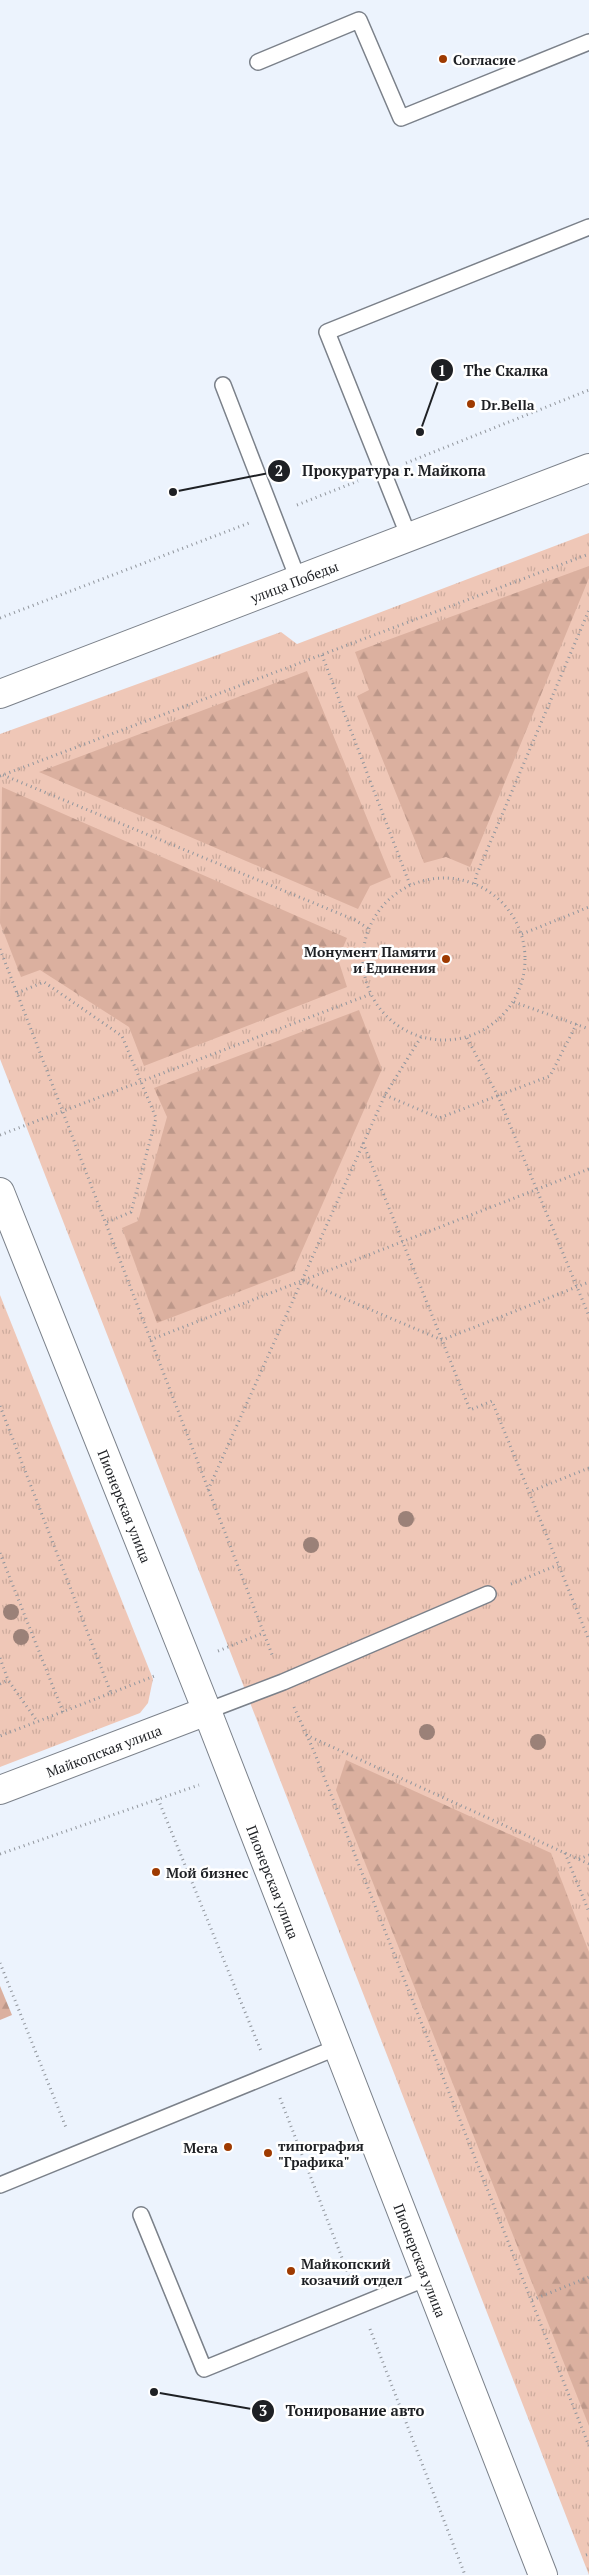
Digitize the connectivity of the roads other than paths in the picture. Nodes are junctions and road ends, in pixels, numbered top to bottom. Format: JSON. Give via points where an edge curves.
{"nodes":[{"id":1,"x":589,"y":42,"type":"edge"},
{"id":2,"x":258,"y":62,"type":"dead end"},
{"id":3,"x":589,"y":227,"type":"edge"},
{"id":4,"x":223,"y":385,"type":"dead end"},
{"id":5,"x":589,"y":468,"type":"edge"},
{"id":6,"x":409,"y":536,"type":"junction"},
{"id":7,"x":298,"y":579,"type":"junction"},
{"id":8,"x":0,"y":694,"type":"edge"},
{"id":9,"x":0,"y":1192,"type":"edge"},
{"id":10,"x":488,"y":1594,"type":"road end"},
{"id":11,"x":207,"y":1711,"type":"junction"},
{"id":12,"x":0,"y":1790,"type":"edge"},
{"id":13,"x":338,"y":2047,"type":"junction"},
{"id":14,"x":0,"y":2185,"type":"edge"},
{"id":15,"x":141,"y":2215,"type":"dead end"},
{"id":16,"x":427,"y":2278,"type":"junction"},
{"id":17,"x":544,"y":2575,"type":"edge"}],
"edges":[{"from":1,"to":2,"type":"lane","via":[[401,118],[359,20]]},
{"from":3,"to":6,"type":"lane","via":[[327,332]]},
{"from":4,"to":7,"type":"lane"},
{"from":5,"to":6,"type":"main road","name":"улица Победы"},
{"from":6,"to":7,"type":"main road","name":"улица Победы"},
{"from":7,"to":8,"type":"main road","name":"улица Победы"},
{"from":9,"to":11,"type":"main road","name":"Пионерская улица"},
{"from":10,"to":11,"type":"lane"},
{"from":11,"to":12,"type":"main road","name":"Майкопская улица"},
{"from":11,"to":13,"type":"main road","name":"Пионерская улица"},
{"from":13,"to":14,"type":"lane"},
{"from":13,"to":16,"type":"main road","name":"Пионерская улица"},
{"from":15,"to":16,"type":"lane","via":[[204,2369]]},
{"from":16,"to":17,"type":"main road","name":"Пионерская улица"}]}
